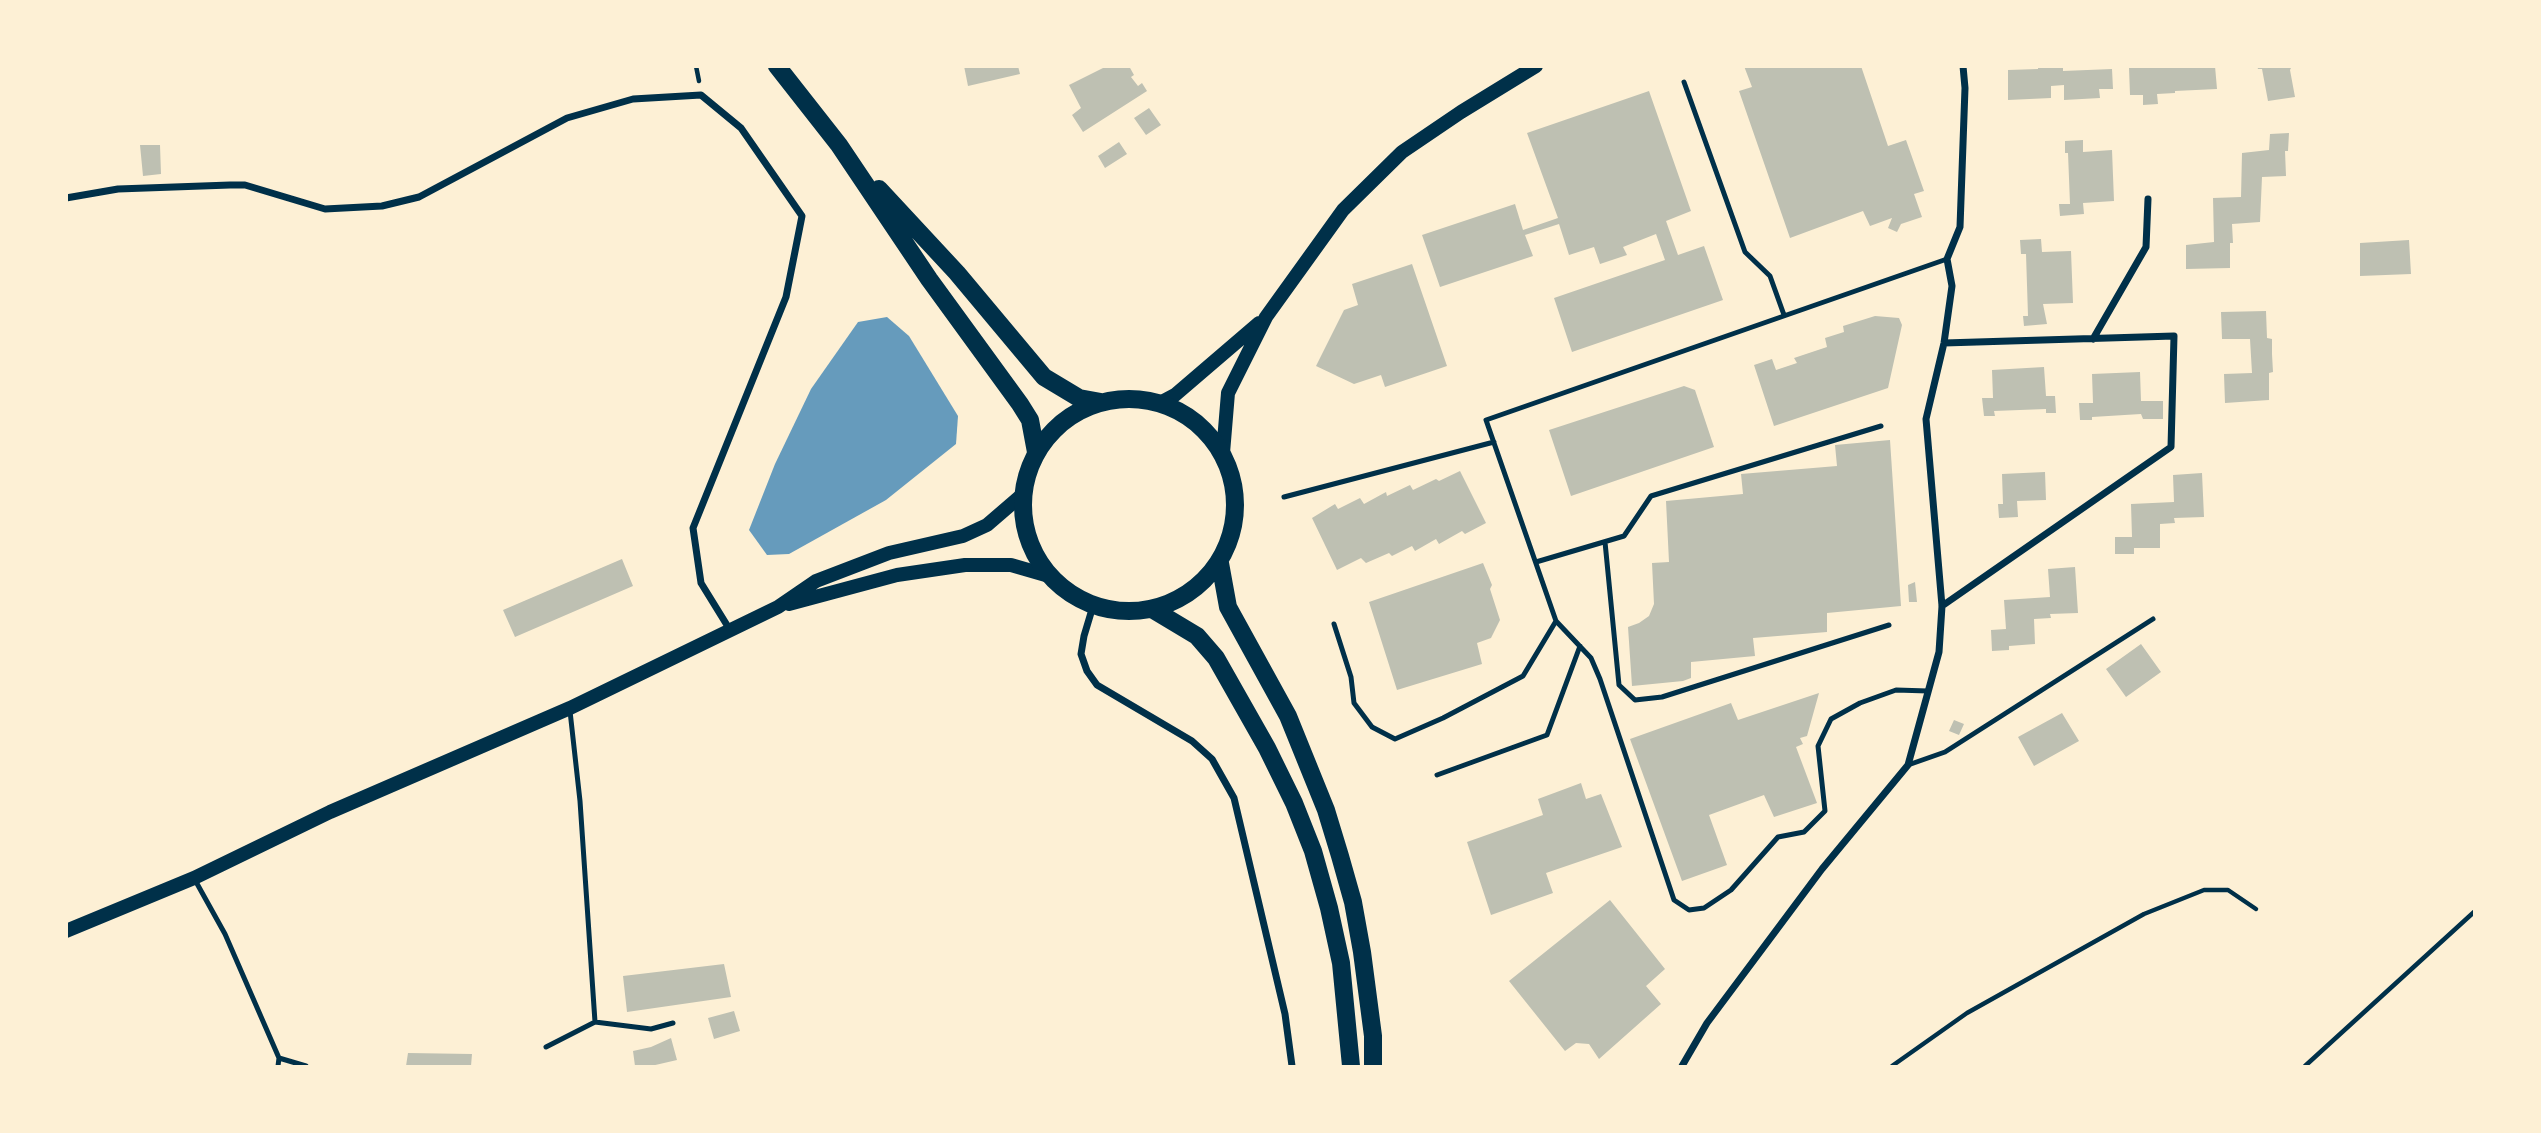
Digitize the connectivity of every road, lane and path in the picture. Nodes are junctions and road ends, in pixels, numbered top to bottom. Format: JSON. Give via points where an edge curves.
{"nodes":[{"id":1,"x":777,"y":66,"type":"edge"},
{"id":2,"x":1536,"y":66,"type":"edge"},
{"id":3,"x":1963,"y":66,"type":"edge"},
{"id":4,"x":1684,"y":82,"type":"dead end"},
{"id":5,"x":839,"y":145,"type":"junction"},
{"id":6,"x":66,"y":198,"type":"edge"},
{"id":7,"x":2148,"y":198,"type":"dead end"},
{"id":8,"x":1947,"y":259,"type":"junction"},
{"id":9,"x":1784,"y":315,"type":"junction"},
{"id":10,"x":1266,"y":317,"type":"junction"},
{"id":11,"x":2093,"y":339,"type":"junction"},
{"id":12,"x":1944,"y":344,"type":"junction"},
{"id":13,"x":1101,"y":402,"type":"junction"},
{"id":14,"x":1160,"y":403,"type":"junction"},
{"id":15,"x":1881,"y":426,"type":"dead end"},
{"id":16,"x":1494,"y":442,"type":"junction"},
{"id":17,"x":1036,"y":452,"type":"junction"},
{"id":18,"x":1223,"y":453,"type":"junction"},
{"id":19,"x":1023,"y":494,"type":"junction"},
{"id":20,"x":1284,"y":497,"type":"dead end"},
{"id":21,"x":1605,"y":542,"type":"junction"},
{"id":22,"x":1536,"y":562,"type":"junction"},
{"id":23,"x":1220,"y":563,"type":"junction"},
{"id":24,"x":1049,"y":576,"type":"junction"},
{"id":25,"x":1093,"y":606,"type":"junction"},
{"id":26,"x":1942,"y":606,"type":"junction"},
{"id":27,"x":778,"y":607,"type":"junction"},
{"id":28,"x":1152,"y":610,"type":"junction"},
{"id":29,"x":2153,"y":619,"type":"dead end"},
{"id":30,"x":1556,"y":621,"type":"junction"},
{"id":31,"x":1334,"y":624,"type":"dead end"},
{"id":32,"x":1889,"y":625,"type":"dead end"},
{"id":33,"x":730,"y":630,"type":"junction"},
{"id":34,"x":1580,"y":646,"type":"junction"},
{"id":35,"x":1928,"y":691,"type":"junction"},
{"id":36,"x":570,"y":708,"type":"junction"},
{"id":37,"x":1908,"y":765,"type":"junction"},
{"id":38,"x":1437,"y":775,"type":"dead end"},
{"id":39,"x":194,"y":877,"type":"junction"},
{"id":40,"x":2256,"y":909,"type":"dead end"},
{"id":41,"x":2474,"y":912,"type":"edge"},
{"id":42,"x":66,"y":931,"type":"edge"},
{"id":43,"x":595,"y":1022,"type":"junction"},
{"id":44,"x":673,"y":1023,"type":"dead end"},
{"id":45,"x":546,"y":1047,"type":"dead end"},
{"id":46,"x":279,"y":1058,"type":"junction"},
{"id":47,"x":278,"y":1066,"type":"edge"},
{"id":48,"x":306,"y":1066,"type":"edge"},
{"id":49,"x":1292,"y":1066,"type":"edge"},
{"id":50,"x":1351,"y":1066,"type":"edge"},
{"id":51,"x":1373,"y":1066,"type":"edge"},
{"id":52,"x":1682,"y":1066,"type":"edge"},
{"id":53,"x":1892,"y":1066,"type":"edge"},
{"id":54,"x":2305,"y":1066,"type":"edge"}],
"edges":[{"from":1,"to":5,"type":"main road"},
{"from":2,"to":10,"type":"main road","via":[[1402,152],[1343,210]]},
{"from":3,"to":8,"type":"street","via":[[1960,227]]},
{"from":4,"to":9,"type":"lane","via":[[1745,252],[1770,276]]},
{"from":5,"to":13,"type":"main road","via":[[957,273],[1044,377],[1079,398]]},
{"from":5,"to":17,"type":"main road","via":[[1020,404],[1030,420]]},
{"from":6,"to":33,"type":"street","via":[[118,189],[246,186],[325,209],[382,206],[419,197],[567,118],[633,99],[702,95],[741,128],[802,216],[786,297],[693,528],[701,583]]},
{"from":7,"to":11,"type":"street","via":[[2146,247]]},
{"from":8,"to":9,"type":"lane"},
{"from":8,"to":12,"type":"street","via":[[1952,286]]},
{"from":9,"to":16,"type":"lane","via":[[1486,420]]},
{"from":10,"to":14,"type":"main road"},
{"from":10,"to":18,"type":"main road","via":[[1228,393]]},
{"from":11,"to":12,"type":"street"},
{"from":11,"to":26,"type":"street","via":[[2174,336],[2171,447]]},
{"from":12,"to":26,"type":"street","via":[[1926,418]]},
{"from":13,"to":14,"type":"main road","via":[[1130,398]]},
{"from":13,"to":17,"type":"main road","via":[[1064,421]]},
{"from":14,"to":18,"type":"main road","via":[[1197,422]]},
{"from":15,"to":21,"type":"lane","via":[[1651,496],[1624,536]]},
{"from":16,"to":20,"type":"lane"},
{"from":16,"to":22,"type":"lane"},
{"from":17,"to":19,"type":"main road"},
{"from":18,"to":23,"type":"main road","via":[[1236,490],[1234,528]]},
{"from":19,"to":24,"type":"main road","via":[[1024,523],[1033,551]]},
{"from":19,"to":27,"type":"main road","via":[[987,525],[963,536],[853,565],[816,581]]},
{"from":21,"to":22,"type":"lane"},
{"from":21,"to":32,"type":"lane","via":[[1619,685],[1635,700],[1662,697]]},
{"from":22,"to":30,"type":"lane"},
{"from":23,"to":28,"type":"main road","via":[[1178,600]]},
{"from":23,"to":51,"type":"main road","via":[[1228,607],[1288,716],[1340,856],[1362,952]]},
{"from":24,"to":25,"type":"main road","via":[[1069,594]]},
{"from":24,"to":27,"type":"main road","via":[[1011,565],[965,565],[897,575]]},
{"from":25,"to":28,"type":"main road","via":[[1122,612]]},
{"from":25,"to":49,"type":"street","via":[[1081,654],[1097,685],[1192,741],[1212,759],[1234,798],[1285,1014]]},
{"from":26,"to":35,"type":"street","via":[[1939,652]]},
{"from":27,"to":33,"type":"main road"},
{"from":28,"to":50,"type":"main road","via":[[1197,636],[1216,657],[1294,803],[1316,863],[1341,963]]},
{"from":29,"to":37,"type":"lane","via":[[1945,752]]},
{"from":30,"to":31,"type":"lane","via":[[1523,676],[1395,739],[1372,727],[1354,703]]},
{"from":30,"to":34,"type":"lane"},
{"from":33,"to":36,"type":"main road"},
{"from":34,"to":35,"type":"lane","via":[[1600,679],[1674,900],[1689,911],[1704,908],[1731,890],[1777,837],[1804,832],[1825,811],[1818,747],[1831,719],[1896,690]]},
{"from":34,"to":38,"type":"lane","via":[[1547,735]]},
{"from":35,"to":37,"type":"street"},
{"from":36,"to":39,"type":"main road","via":[[330,812]]},
{"from":36,"to":43,"type":"lane"},
{"from":37,"to":52,"type":"street","via":[[1822,869],[1707,1023]]},
{"from":39,"to":42,"type":"main road"},
{"from":39,"to":46,"type":"lane","via":[[225,934]]},
{"from":40,"to":53,"type":"path","via":[[2228,890],[2204,890],[2144,914],[1967,1013]]},
{"from":41,"to":54,"type":"path"},
{"from":43,"to":44,"type":"lane","via":[[651,1029]]},
{"from":43,"to":45,"type":"lane"},
{"from":46,"to":47,"type":"lane"},
{"from":46,"to":48,"type":"lane"}]}
